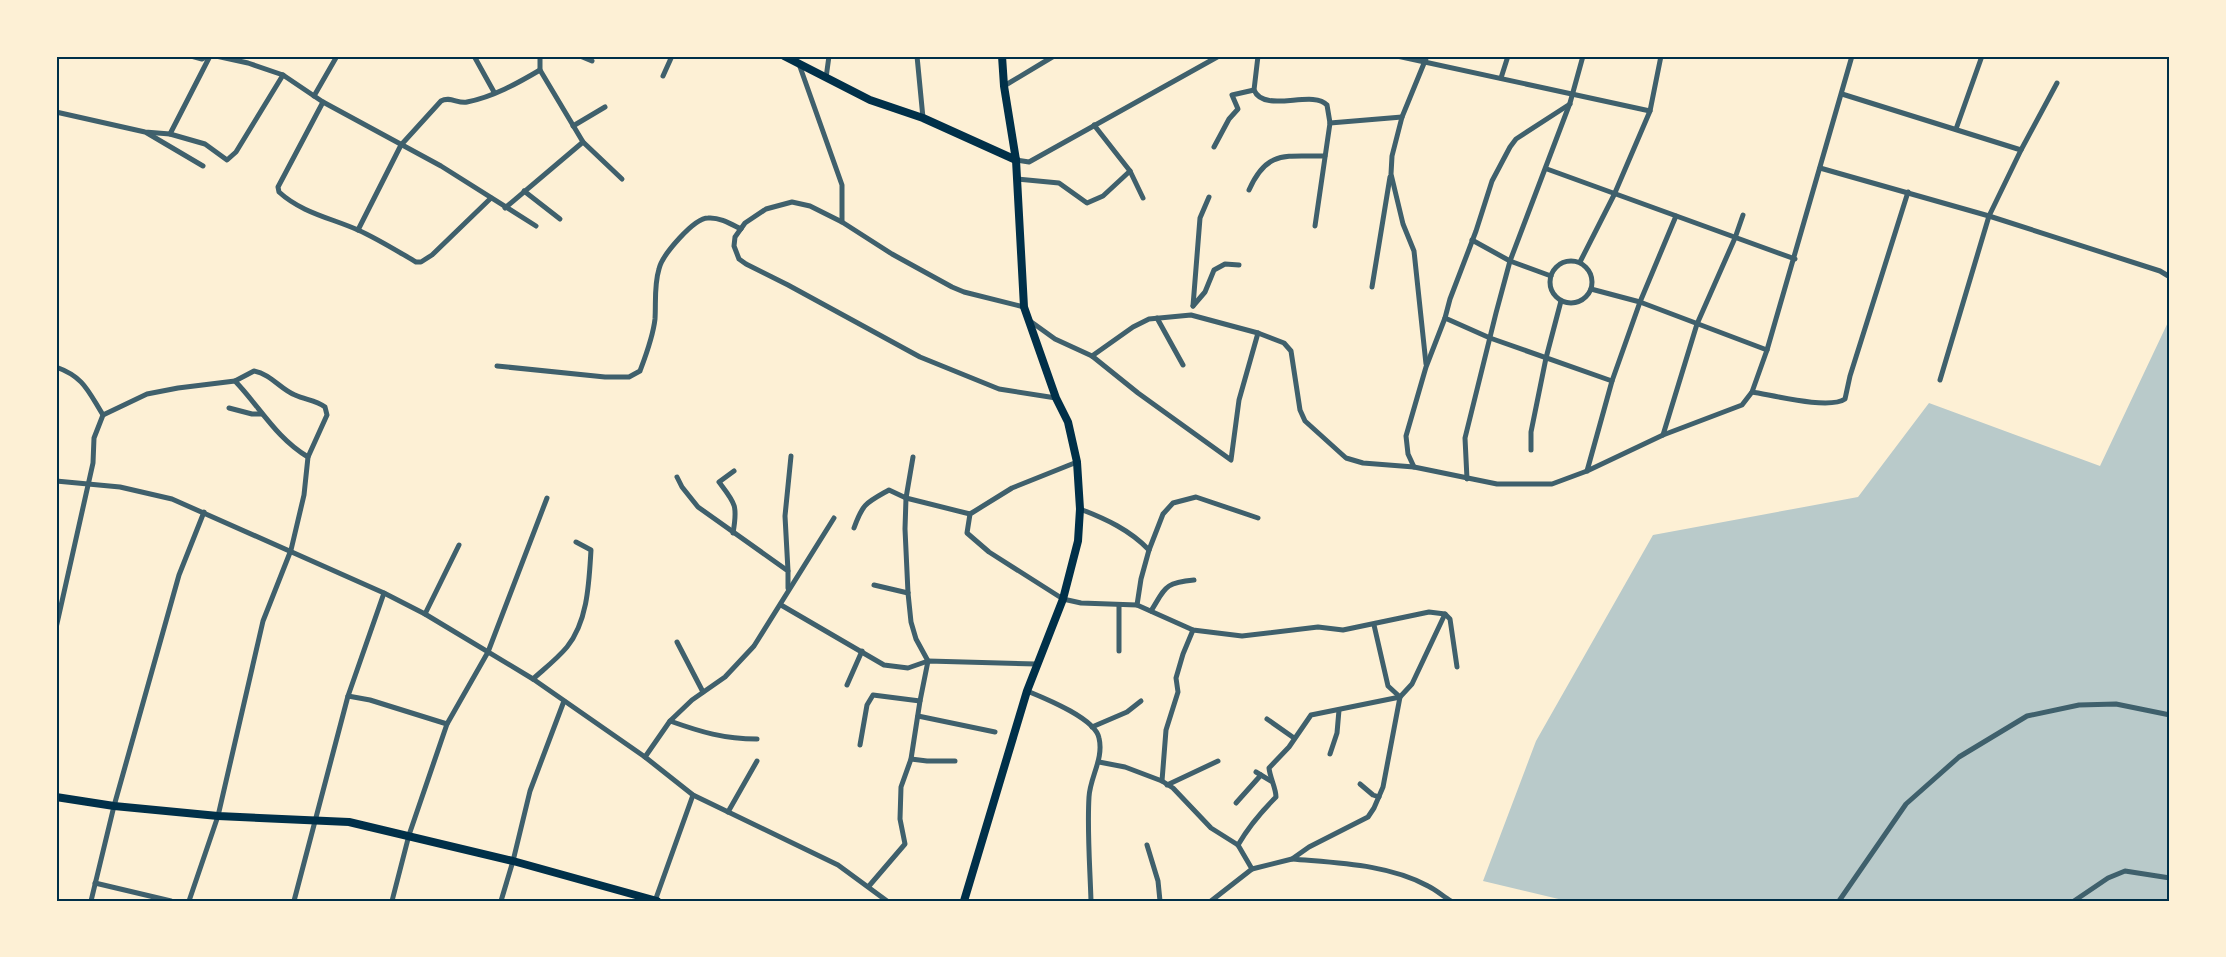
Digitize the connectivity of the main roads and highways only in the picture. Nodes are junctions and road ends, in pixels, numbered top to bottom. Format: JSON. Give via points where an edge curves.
{"nodes":[{"id":1,"x":784,"y":56,"type":"edge"},
{"id":2,"x":1002,"y":56,"type":"edge"},
{"id":3,"x":1016,"y":160,"type":"junction"},
{"id":4,"x":56,"y":797,"type":"edge"},
{"id":5,"x":655,"y":900,"type":"edge"},
{"id":6,"x":964,"y":901,"type":"edge"}],
"edges":[{"from":1,"to":3,"type":"main road","via":[[870,100],[923,118]]},
{"from":2,"to":3,"type":"main road"},
{"from":3,"to":6,"type":"main road","via":[[1024,307],[1056,398],[1068,422],[1077,462],[1078,541],[1063,599],[1027,691]]},
{"from":4,"to":5,"type":"main road","via":[[218,816],[349,822],[513,861]]}]}
